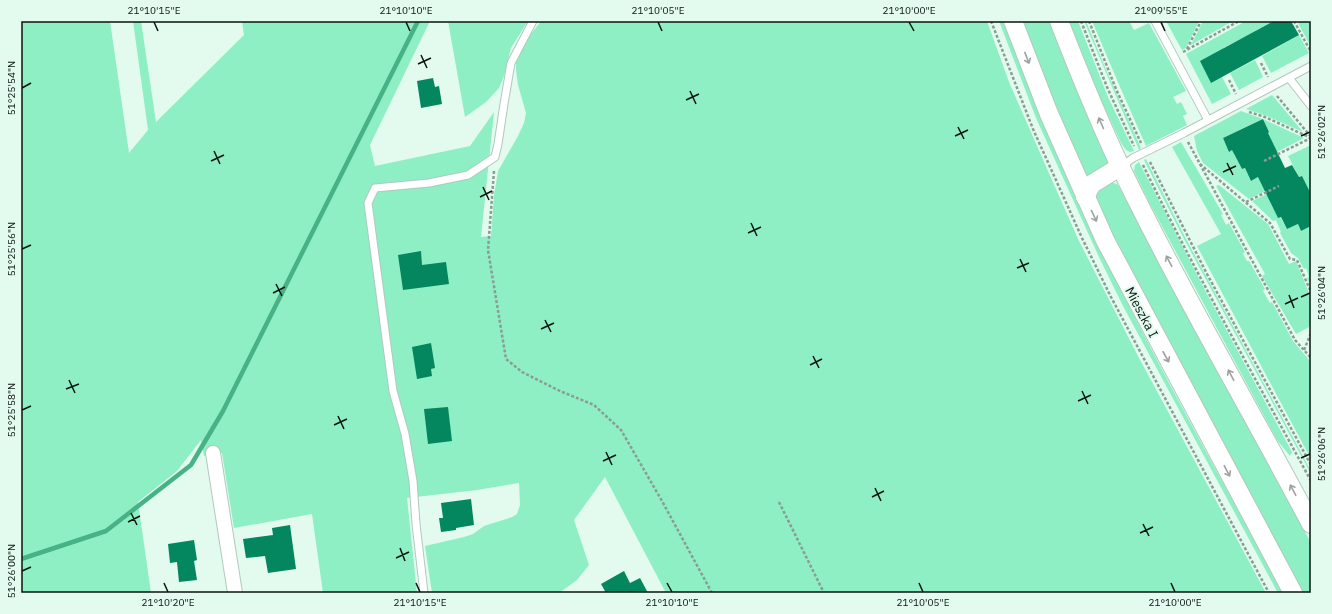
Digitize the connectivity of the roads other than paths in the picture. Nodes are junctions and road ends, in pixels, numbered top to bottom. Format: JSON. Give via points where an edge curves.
{"nodes":[{"id":1,"x":534,"y":21,"type":"edge"},
{"id":2,"x":1013,"y":21,"type":"edge"},
{"id":3,"x":1059,"y":21,"type":"edge"},
{"id":4,"x":1155,"y":21,"type":"edge"},
{"id":5,"x":1311,"y":66,"type":"edge"},
{"id":6,"x":1289,"y":78,"type":"junction"},
{"id":7,"x":1311,"y":106,"type":"edge"},
{"id":8,"x":1208,"y":120,"type":"junction"},
{"id":9,"x":1121,"y":166,"type":"junction"},
{"id":10,"x":1085,"y":197,"type":"junction"},
{"id":11,"x":213,"y":453,"type":"dead end"},
{"id":12,"x":1311,"y":524,"type":"edge"},
{"id":13,"x":235,"y":593,"type":"edge"},
{"id":14,"x":424,"y":593,"type":"edge"},
{"id":15,"x":1293,"y":593,"type":"edge"}],
"edges":[{"from":1,"to":14,"type":"lane","via":[[511,64],[495,157],[468,175],[429,183],[375,188],[368,203],[393,391],[413,481]]},
{"from":2,"to":10,"type":"street","name":"Mieszka I","one_way":true},
{"from":9,"to":3,"type":"street","one_way":true,"via":[[1094,108]]},
{"from":4,"to":8,"type":"lane"},
{"from":5,"to":6,"type":"lane"},
{"from":6,"to":7,"type":"lane"},
{"from":6,"to":8,"type":"lane"},
{"from":8,"to":9,"type":"lane"},
{"from":9,"to":10,"type":"street","via":[[1092,184]]},
{"from":12,"to":9,"type":"street","one_way":true,"via":[[1158,241]]},
{"from":10,"to":15,"type":"street","name":"Mieszka I","one_way":true,"via":[[1132,293]]},
{"from":11,"to":13,"type":"street"}]}
